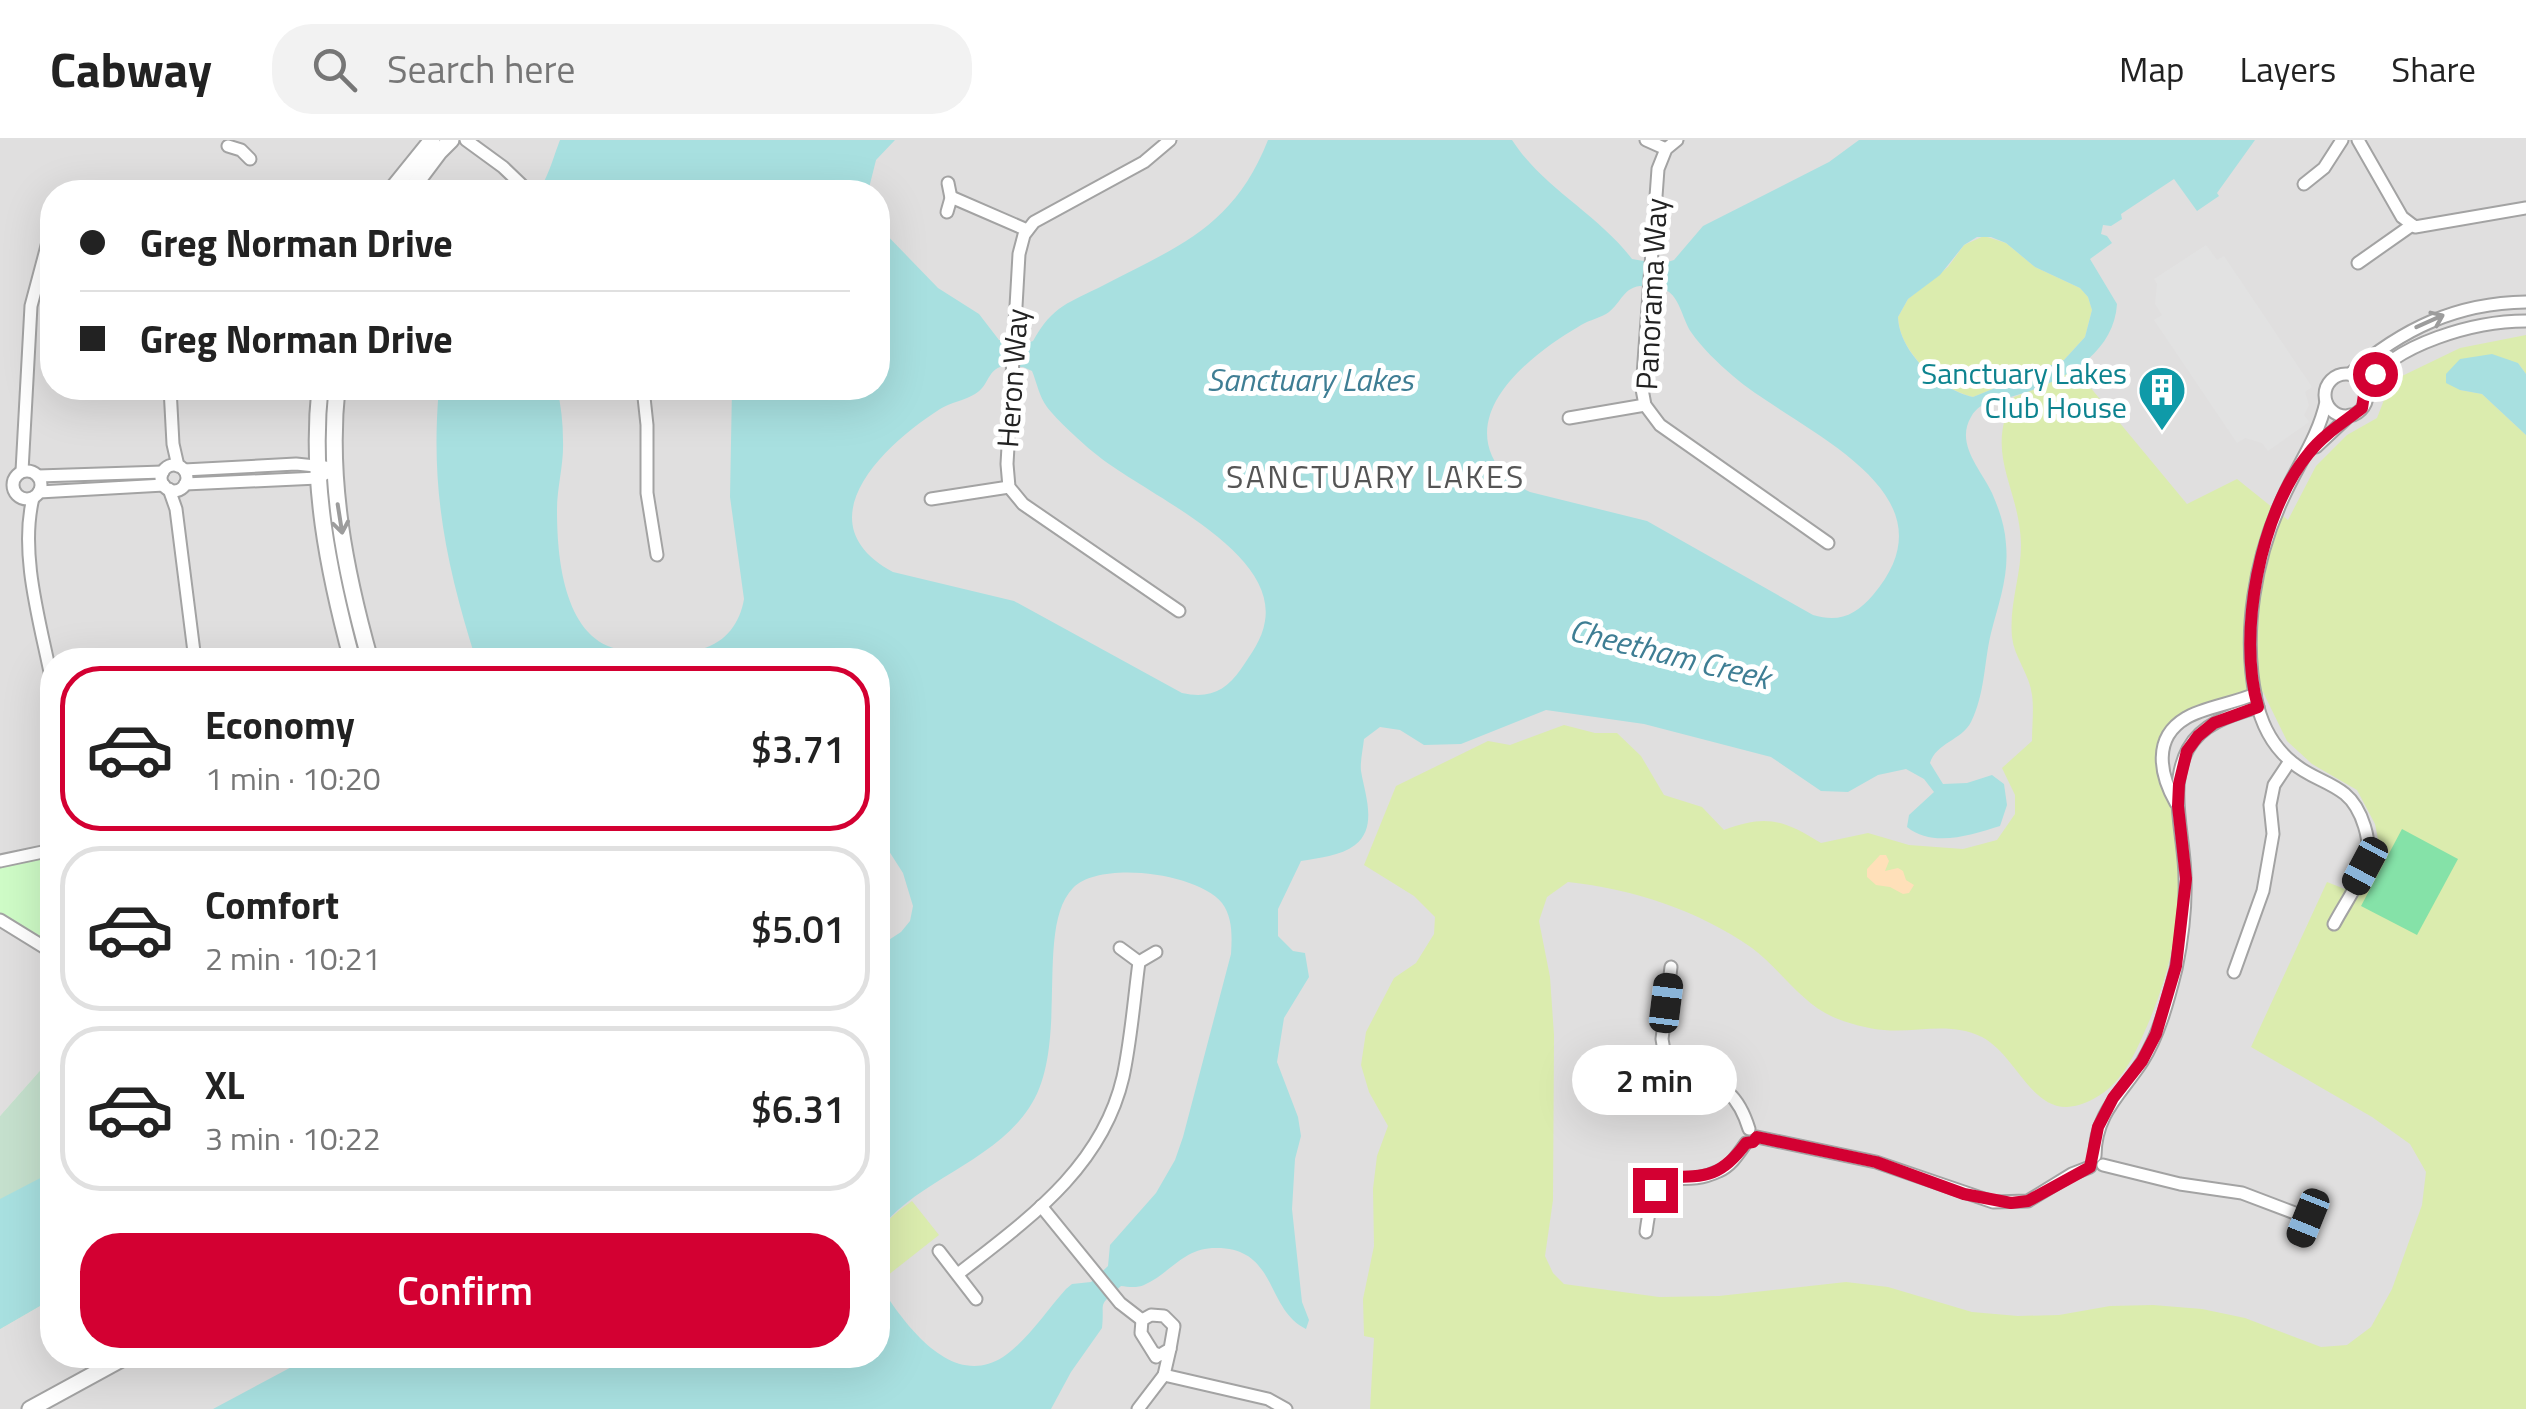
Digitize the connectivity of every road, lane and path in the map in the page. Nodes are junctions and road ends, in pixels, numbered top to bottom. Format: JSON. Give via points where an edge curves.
{"nodes":[{"id":1,"x":432,"y":140,"type":"edge"},
{"id":2,"x":451,"y":140,"type":"edge"},
{"id":3,"x":466,"y":140,"type":"edge"},
{"id":4,"x":484,"y":140,"type":"edge"},
{"id":5,"x":1170,"y":140,"type":"edge"},
{"id":6,"x":1646,"y":140,"type":"edge"},
{"id":7,"x":1677,"y":140,"type":"edge"},
{"id":8,"x":2342,"y":140,"type":"edge"},
{"id":9,"x":2358,"y":140,"type":"edge"},
{"id":10,"x":1666,"y":149,"type":"junction"},
{"id":11,"x":503,"y":167,"type":"junction"},
{"id":12,"x":400,"y":180,"type":"edge"},
{"id":13,"x":419,"y":180,"type":"edge"},
{"id":14,"x":517,"y":180,"type":"edge"},
{"id":15,"x":948,"y":183,"type":"dead end"},
{"id":16,"x":2304,"y":184,"type":"dead end"},
{"id":17,"x":951,"y":197,"type":"junction"},
{"id":18,"x":2526,"y":208,"type":"edge"},
{"id":19,"x":947,"y":212,"type":"dead end"},
{"id":20,"x":2412,"y":225,"type":"junction"},
{"id":21,"x":1027,"y":230,"type":"junction"},
{"id":22,"x":2358,"y":264,"type":"dead end"},
{"id":23,"x":40,"y":272,"type":"edge"},
{"id":24,"x":2510,"y":302,"type":"junction"},
{"id":25,"x":2526,"y":302,"type":"edge"},
{"id":26,"x":2510,"y":320,"type":"junction"},
{"id":27,"x":2526,"y":320,"type":"edge"},
{"id":28,"x":2350,"y":374,"type":"junction"},
{"id":29,"x":2365,"y":388,"type":"junction"},
{"id":30,"x":171,"y":400,"type":"edge"},
{"id":31,"x":320,"y":400,"type":"edge"},
{"id":32,"x":337,"y":400,"type":"edge"},
{"id":33,"x":645,"y":400,"type":"edge"},
{"id":34,"x":2326,"y":402,"type":"junction"},
{"id":35,"x":1645,"y":405,"type":"junction"},
{"id":36,"x":2350,"y":415,"type":"junction"},
{"id":37,"x":1569,"y":418,"type":"dead end"},
{"id":38,"x":2309,"y":453,"type":"junction"},
{"id":39,"x":318,"y":471,"type":"junction"},
{"id":40,"x":334,"y":471,"type":"junction"},
{"id":41,"x":27,"y":474,"type":"junction"},
{"id":42,"x":174,"y":478,"type":"junction"},
{"id":43,"x":0,"y":486,"type":"edge"},
{"id":44,"x":1010,"y":487,"type":"junction"},
{"id":45,"x":27,"y":495,"type":"junction"},
{"id":46,"x":931,"y":499,"type":"dead end"},
{"id":47,"x":1828,"y":543,"type":"dead end"},
{"id":48,"x":657,"y":555,"type":"dead end"},
{"id":49,"x":1179,"y":611,"type":"dead end"},
{"id":50,"x":46,"y":648,"type":"edge"},
{"id":51,"x":194,"y":648,"type":"edge"},
{"id":52,"x":349,"y":648,"type":"edge"},
{"id":53,"x":367,"y":648,"type":"edge"},
{"id":54,"x":2256,"y":701,"type":"junction"},
{"id":55,"x":2164,"y":744,"type":"junction"},
{"id":56,"x":2187,"y":751,"type":"junction"},
{"id":57,"x":2290,"y":761,"type":"junction"},
{"id":58,"x":2178,"y":806,"type":"junction"},
{"id":59,"x":40,"y":853,"type":"edge"},
{"id":60,"x":0,"y":862,"type":"edge"},
{"id":61,"x":0,"y":920,"type":"edge"},
{"id":62,"x":2334,"y":924,"type":"dead end"},
{"id":63,"x":40,"y":945,"type":"edge"},
{"id":64,"x":1120,"y":948,"type":"dead end"},
{"id":65,"x":1156,"y":952,"type":"dead end"},
{"id":66,"x":1139,"y":962,"type":"junction"},
{"id":67,"x":1671,"y":967,"type":"dead end"},
{"id":68,"x":2234,"y":972,"type":"dead end"},
{"id":69,"x":1751,"y":1136,"type":"junction"},
{"id":70,"x":2096,"y":1162,"type":"junction"},
{"id":71,"x":2321,"y":1199,"type":"dead end"},
{"id":72,"x":1040,"y":1206,"type":"junction"},
{"id":73,"x":2308,"y":1218,"type":"junction"},
{"id":74,"x":1646,"y":1232,"type":"dead end"},
{"id":75,"x":2300,"y":1238,"type":"dead end"},
{"id":76,"x":939,"y":1251,"type":"dead end"},
{"id":77,"x":958,"y":1274,"type":"junction"},
{"id":78,"x":976,"y":1299,"type":"dead end"},
{"id":79,"x":1142,"y":1320,"type":"junction"},
{"id":80,"x":1170,"y":1348,"type":"junction"},
{"id":81,"x":1154,"y":1353,"type":"junction"},
{"id":82,"x":105,"y":1368,"type":"edge"},
{"id":83,"x":1164,"y":1375,"type":"junction"},
{"id":84,"x":30,"y":1409,"type":"edge"},
{"id":85,"x":1138,"y":1409,"type":"edge"},
{"id":86,"x":1286,"y":1409,"type":"edge"}],
"edges":[{"from":1,"to":12,"type":"street"},
{"from":2,"to":13,"type":"street"},
{"from":3,"to":11,"type":"street"},
{"from":4,"to":11,"type":"street"},
{"from":5,"to":21,"type":"street"},
{"from":6,"to":10,"type":"street"},
{"from":7,"to":10,"type":"street"},
{"from":8,"to":16,"type":"street"},
{"from":9,"to":20,"type":"street"},
{"from":10,"to":35,"type":"street","name":"Panorama Way","via":[[1658,169]]},
{"from":11,"to":14,"type":"street"},
{"from":15,"to":17,"type":"street"},
{"from":17,"to":19,"type":"street"},
{"from":17,"to":21,"type":"street"},
{"from":18,"to":20,"type":"street"},
{"from":20,"to":22,"type":"street"},
{"from":21,"to":44,"type":"street","name":"Heron Way","via":[[1019,254]]},
{"from":23,"to":41,"type":"street","via":[[31,306]]},
{"from":24,"to":25,"type":"street"},
{"from":24,"to":26,"type":"street"},
{"from":28,"to":24,"type":"street","one_way":true,"via":[[2396,338],[2439,316]]},
{"from":26,"to":27,"type":"street"},
{"from":26,"to":29,"type":"street","via":[[2436,339],[2384,367]]},
{"from":28,"to":29,"type":"street"},
{"from":28,"to":34,"type":"street","via":[[2328,384]]},
{"from":29,"to":36,"type":"street","via":[[2366,402]]},
{"from":30,"to":42,"type":"street"},
{"from":31,"to":39,"type":"street"},
{"from":32,"to":40,"type":"street"},
{"from":33,"to":48,"type":"street","via":[[647,493]]},
{"from":34,"to":36,"type":"street"},
{"from":34,"to":38,"type":"street"},
{"from":35,"to":37,"type":"street"},
{"from":35,"to":47,"type":"street","name":"Panorama Way","via":[[1660,425]]},
{"from":36,"to":38,"type":"street"},
{"from":38,"to":54,"type":"street","via":[[2263,550],[2252,627]]},
{"from":39,"to":40,"type":"street"},
{"from":39,"to":42,"type":"street"},
{"from":39,"to":52,"type":"street","via":[[328,558]]},
{"from":40,"to":53,"type":"street","one_way":true},
{"from":41,"to":42,"type":"street"},
{"from":41,"to":43,"type":"street"},
{"from":41,"to":45,"type":"street"},
{"from":41,"to":45,"type":"street","via":[[42,484]]},
{"from":42,"to":45,"type":"street"},
{"from":42,"to":51,"type":"street"},
{"from":43,"to":45,"type":"street"},
{"from":44,"to":46,"type":"street"},
{"from":44,"to":49,"type":"street","name":"Heron Way","via":[[1023,504]]},
{"from":45,"to":50,"type":"street"},
{"from":54,"to":55,"type":"street","via":[[2185,718]]},
{"from":54,"to":56,"type":"street","via":[[2214,723]]},
{"from":54,"to":57,"type":"street","via":[[2268,734]]},
{"from":55,"to":56,"type":"street"},
{"from":55,"to":58,"type":"street","via":[[2161,768]]},
{"from":56,"to":58,"type":"street"},
{"from":57,"to":62,"type":"street","via":[[2347,795],[2366,837],[2365,866]]},
{"from":57,"to":68,"type":"street","via":[[2274,785],[2263,890]]},
{"from":58,"to":70,"type":"street","via":[[2186,879],[2176,966],[2149,1048],[2098,1127]]},
{"from":59,"to":60,"type":"street"},
{"from":61,"to":63,"type":"street"},
{"from":64,"to":66,"type":"street"},
{"from":65,"to":66,"type":"street"},
{"from":66,"to":72,"type":"street","via":[[1113,1108],[1080,1168]]},
{"from":67,"to":69,"type":"street","via":[[1662,1040],[1666,1062],[1726,1088],[1740,1104]]},
{"from":69,"to":70,"type":"street","via":[[1876,1162],[1964,1194],[2011,1203],[2028,1201]]},
{"from":69,"to":74,"type":"street","via":[[1722,1170],[1660,1183]]},
{"from":70,"to":73,"type":"street","via":[[2242,1192]]},
{"from":71,"to":73,"type":"street"},
{"from":72,"to":77,"type":"street"},
{"from":72,"to":79,"type":"street"},
{"from":73,"to":75,"type":"street"},
{"from":76,"to":77,"type":"street"},
{"from":77,"to":78,"type":"street"},
{"from":79,"to":80,"type":"street","via":[[1156,1314],[1170,1319]]},
{"from":79,"to":81,"type":"street","via":[[1141,1333]]},
{"from":80,"to":81,"type":"street"},
{"from":80,"to":83,"type":"street"},
{"from":81,"to":83,"type":"street"},
{"from":82,"to":84,"type":"street"},
{"from":83,"to":85,"type":"street"},
{"from":83,"to":86,"type":"street"}]}
